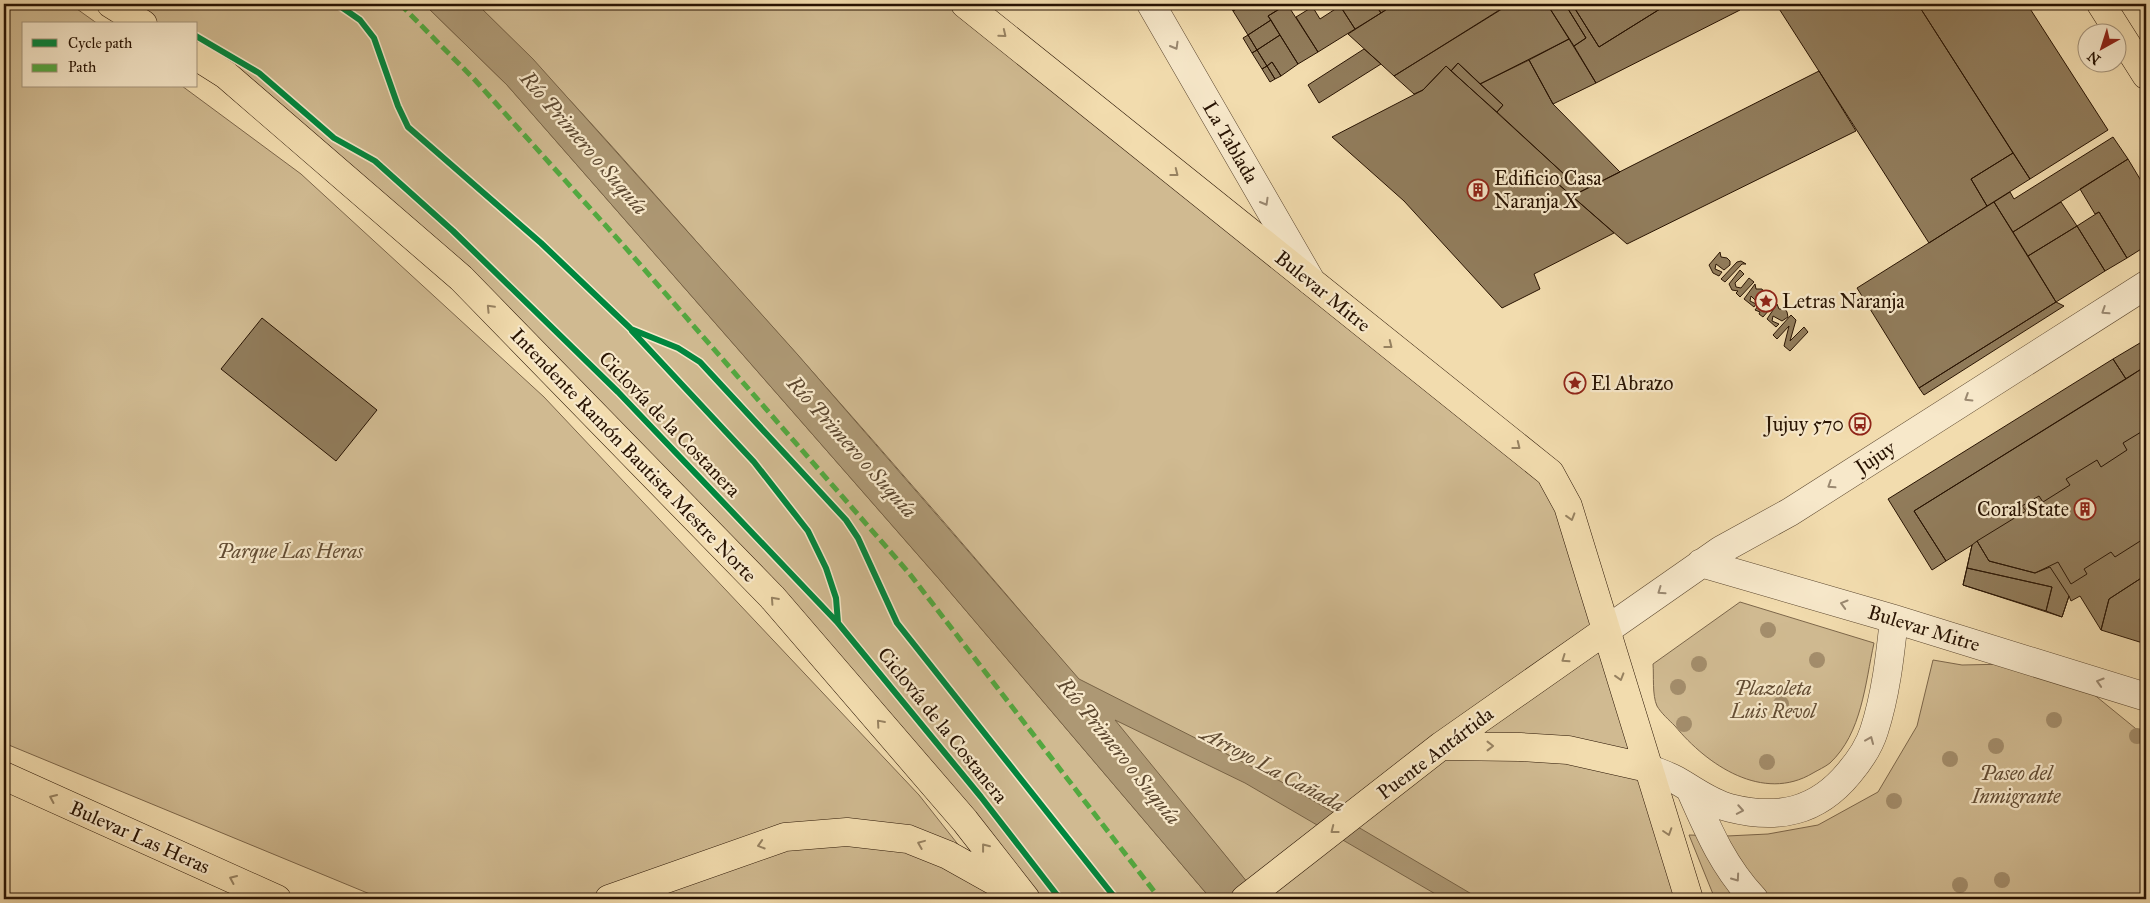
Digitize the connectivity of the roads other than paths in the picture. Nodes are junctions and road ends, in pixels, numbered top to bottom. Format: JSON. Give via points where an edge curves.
{"nodes":[{"id":1,"x":111,"y":4,"type":"edge"},
{"id":2,"x":964,"y":4,"type":"edge"},
{"id":3,"x":1151,"y":4,"type":"edge"},
{"id":4,"x":2101,"y":4,"type":"edge"},
{"id":5,"x":140,"y":22,"type":"edge"},
{"id":6,"x":198,"y":57,"type":"edge"},
{"id":7,"x":2146,"y":75,"type":"edge"},
{"id":8,"x":1311,"y":281,"type":"junction"},
{"id":9,"x":2146,"y":284,"type":"edge"},
{"id":10,"x":1701,"y":563,"type":"junction"},
{"id":11,"x":1894,"y":618,"type":"junction"},
{"id":12,"x":1605,"y":631,"type":"junction"},
{"id":13,"x":2146,"y":697,"type":"edge"},
{"id":14,"x":1441,"y":746,"type":"junction"},
{"id":15,"x":1648,"y":768,"type":"junction"},
{"id":16,"x":4,"y":776,"type":"edge"},
{"id":17,"x":1690,"y":789,"type":"junction"},
{"id":18,"x":270,"y":896,"type":"edge"},
{"id":19,"x":300,"y":899,"type":"edge"},
{"id":20,"x":610,"y":899,"type":"edge"},
{"id":21,"x":1026,"y":899,"type":"edge"},
{"id":22,"x":1245,"y":899,"type":"edge"},
{"id":23,"x":1689,"y":899,"type":"edge"},
{"id":24,"x":1754,"y":899,"type":"edge"}],
"edges":[{"from":1,"to":5,"type":"main road"},
{"from":2,"to":8,"type":"main road","name":"Bulevar Mitre","one_way":true},
{"from":3,"to":8,"type":"street","name":"La Tablada","one_way":true},
{"from":4,"to":7,"type":"main road"},
{"from":21,"to":6,"type":"main road","name":"Intendente Ramón Bautista Mestre Norte","one_way":true,"via":[[965,821],[772,597],[461,278],[226,75]]},
{"from":8,"to":12,"type":"main road","name":"Bulevar Mitre","one_way":true,"via":[[1550,473],[1568,506]]},
{"from":9,"to":10,"type":"street","name":"Jujuy","one_way":true,"via":[[1790,512]]},
{"from":11,"to":10,"type":"street","name":"Bulevar Mitre","one_way":true},
{"from":10,"to":12,"type":"street","name":"Jujuy","one_way":true},
{"from":13,"to":11,"type":"street","name":"Bulevar Mitre","one_way":true},
{"from":17,"to":11,"type":"street","one_way":true,"via":[[1728,808],[1770,814],[1794,811],[1831,793],[1860,760],[1874,731],[1887,678]]},
{"from":12,"to":14,"type":"main road","name":"Puente Antártida","one_way":true},
{"from":12,"to":15,"type":"main road","name":"Bulevar Mitre","one_way":true},
{"from":14,"to":15,"type":"main road","one_way":true,"via":[[1568,750]]},
{"from":14,"to":22,"type":"main road","name":"Puente Antártida","one_way":true},
{"from":15,"to":17,"type":"street"},
{"from":15,"to":23,"type":"main road","name":"Bulevar Mitre","one_way":true},
{"from":18,"to":16,"type":"main road","name":"Bulevar Las Heras","one_way":true},
{"from":17,"to":24,"type":"street","one_way":true,"via":[[1718,852]]},
{"from":18,"to":19,"type":"main road","name":"Bulevar Las Heras"},
{"from":21,"to":20,"type":"main road","one_way":true,"via":[[948,855],[908,839],[847,832],[785,837]]}]}
